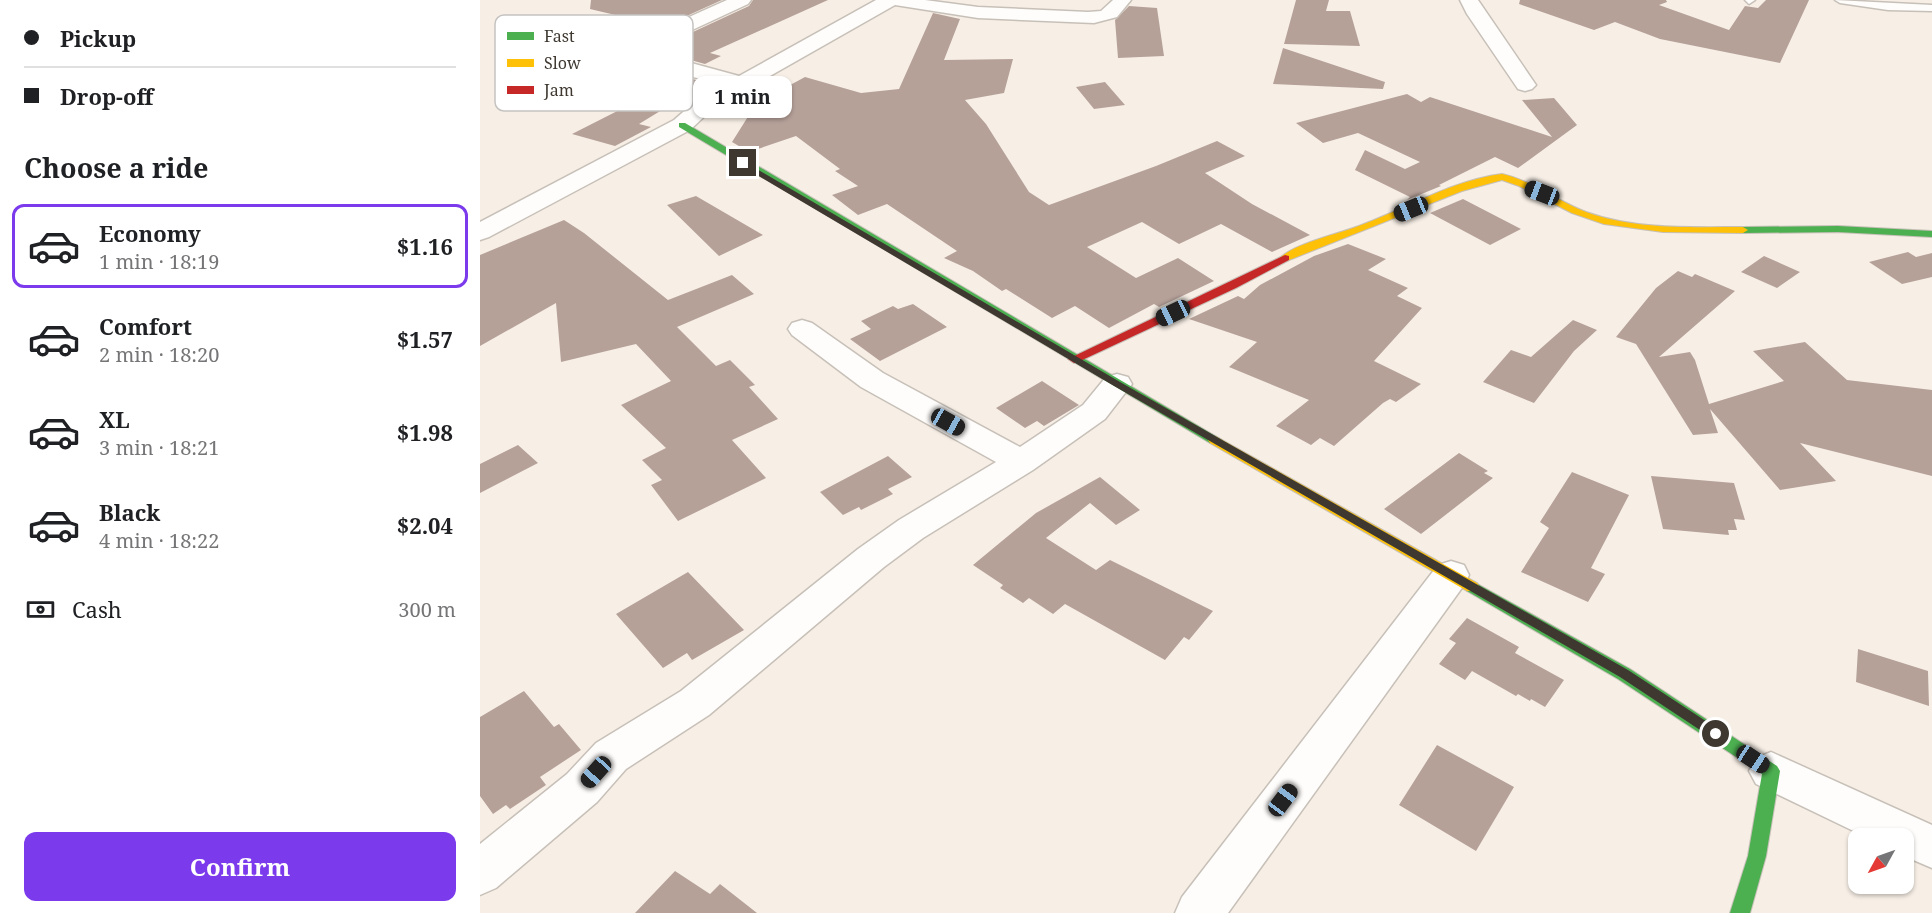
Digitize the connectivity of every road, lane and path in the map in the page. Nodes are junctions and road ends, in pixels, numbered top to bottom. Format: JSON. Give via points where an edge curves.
{"nodes":[{"id":1,"x":742,"y":0,"type":"edge"},
{"id":2,"x":890,"y":0,"type":"edge"},
{"id":3,"x":898,"y":0,"type":"edge"},
{"id":4,"x":1122,"y":0,"type":"edge"},
{"id":5,"x":1469,"y":0,"type":"edge"},
{"id":6,"x":1840,"y":0,"type":"edge"},
{"id":7,"x":1932,"y":8,"type":"edge"},
{"id":8,"x":693,"y":22,"type":"edge"},
{"id":9,"x":693,"y":71,"type":"edge"},
{"id":10,"x":741,"y":83,"type":"junction"},
{"id":11,"x":1526,"y":85,"type":"dead end"},
{"id":12,"x":682,"y":125,"type":"junction"},
{"id":13,"x":480,"y":232,"type":"edge"},
{"id":14,"x":1932,"y":234,"type":"edge"},
{"id":15,"x":802,"y":329,"type":"dead end"},
{"id":16,"x":1074,"y":359,"type":"junction"},
{"id":17,"x":1117,"y":384,"type":"junction"},
{"id":18,"x":1021,"y":462,"type":"junction"},
{"id":19,"x":1451,"y":574,"type":"junction"},
{"id":20,"x":1771,"y":771,"type":"junction"},
{"id":21,"x":1932,"y":847,"type":"edge"},
{"id":22,"x":480,"y":873,"type":"edge"},
{"id":23,"x":1199,"y":913,"type":"edge"},
{"id":24,"x":1740,"y":913,"type":"edge"}],
"edges":[{"from":1,"to":8,"type":"street"},
{"from":2,"to":10,"type":"street"},
{"from":3,"to":4,"type":"street","via":[[984,13],[1086,17],[1113,12]]},
{"from":5,"to":11,"type":"street"},
{"from":6,"to":7,"type":"lane"},
{"from":9,"to":10,"type":"street"},
{"from":10,"to":12,"type":"street","via":[[695,112]]},
{"from":12,"to":13,"type":"street"},
{"from":12,"to":16,"type":"street"},
{"from":14,"to":16,"type":"street","via":[[1637,226],[1584,215],[1501,177],[1304,248]]},
{"from":15,"to":18,"type":"street","via":[[872,380]]},
{"from":16,"to":17,"type":"street"},
{"from":17,"to":18,"type":"street","via":[[1094,412]]},
{"from":17,"to":19,"type":"street"},
{"from":18,"to":22,"type":"street","via":[[911,530],[695,703],[611,756],[582,788]]},
{"from":19,"to":20,"type":"street","via":[[1624,674]]},
{"from":19,"to":23,"type":"street"},
{"from":20,"to":21,"type":"street"},
{"from":20,"to":24,"type":"street","via":[[1757,856]]}]}
